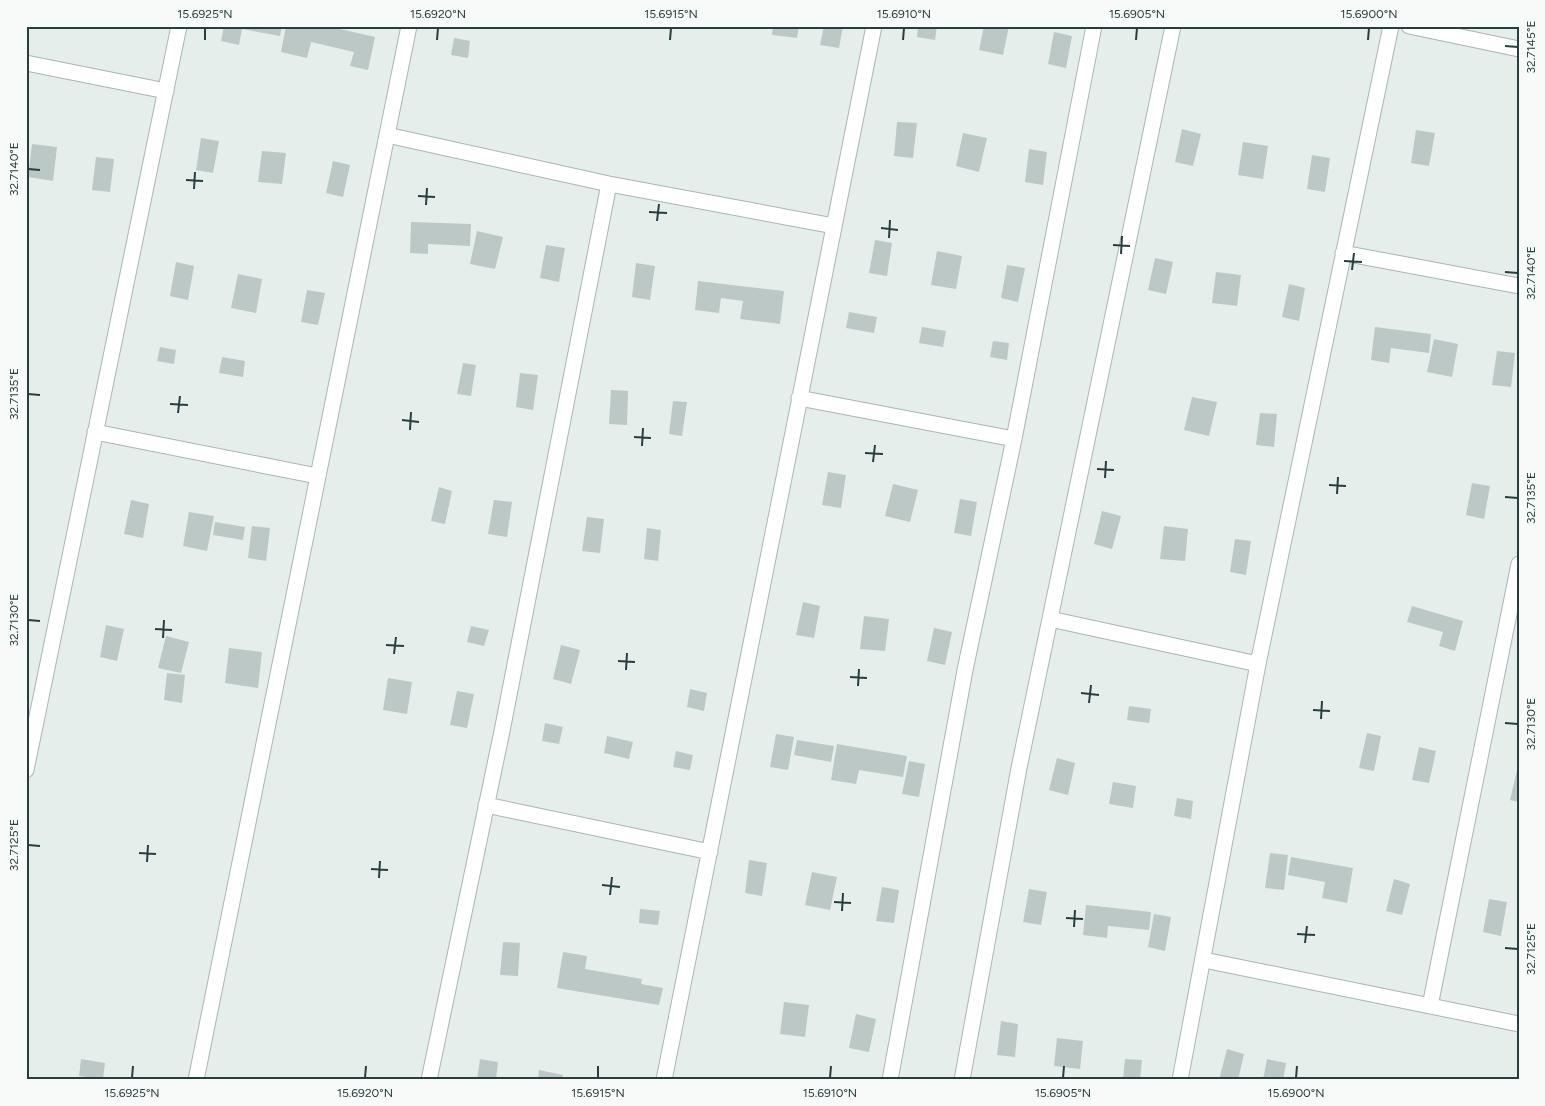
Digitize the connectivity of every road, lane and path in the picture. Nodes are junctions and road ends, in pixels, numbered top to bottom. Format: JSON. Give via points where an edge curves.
{"nodes":[{"id":1,"x":179,"y":26,"type":"edge"},
{"id":2,"x":409,"y":26,"type":"edge"},
{"id":3,"x":874,"y":26,"type":"edge"},
{"id":4,"x":1094,"y":26,"type":"edge"},
{"id":5,"x":1173,"y":26,"type":"edge"},
{"id":6,"x":1391,"y":26,"type":"edge"},
{"id":7,"x":1408,"y":26,"type":"edge"},
{"id":8,"x":1519,"y":50,"type":"edge"},
{"id":9,"x":26,"y":63,"type":"edge"},
{"id":10,"x":166,"y":91,"type":"junction"},
{"id":11,"x":387,"y":135,"type":"junction"},
{"id":12,"x":609,"y":184,"type":"junction"},
{"id":13,"x":834,"y":226,"type":"junction"},
{"id":14,"x":1343,"y":253,"type":"junction"},
{"id":15,"x":1519,"y":286,"type":"edge"},
{"id":16,"x":799,"y":398,"type":"junction"},
{"id":17,"x":95,"y":432,"type":"junction"},
{"id":18,"x":1014,"y":439,"type":"junction"},
{"id":19,"x":318,"y":476,"type":"junction"},
{"id":20,"x":1519,"y":564,"type":"edge"},
{"id":21,"x":1050,"y":619,"type":"junction"},
{"id":22,"x":1258,"y":664,"type":"junction"},
{"id":23,"x":31,"y":717,"type":"edge"},
{"id":24,"x":26,"y":770,"type":"edge"},
{"id":25,"x":486,"y":805,"type":"junction"},
{"id":26,"x":710,"y":852,"type":"junction"},
{"id":27,"x":1204,"y":960,"type":"junction"},
{"id":28,"x":1430,"y":1006,"type":"junction"},
{"id":29,"x":1519,"y":1024,"type":"edge"},
{"id":30,"x":196,"y":1080,"type":"edge"},
{"id":31,"x":429,"y":1080,"type":"edge"},
{"id":32,"x":664,"y":1080,"type":"edge"},
{"id":33,"x":890,"y":1080,"type":"edge"},
{"id":34,"x":962,"y":1080,"type":"edge"},
{"id":35,"x":1180,"y":1080,"type":"edge"}],
"edges":[{"from":1,"to":10,"type":"street"},
{"from":2,"to":11,"type":"street"},
{"from":3,"to":13,"type":"street"},
{"from":4,"to":18,"type":"street"},
{"from":5,"to":21,"type":"street"},
{"from":6,"to":14,"type":"street"},
{"from":7,"to":8,"type":"street"},
{"from":9,"to":10,"type":"street"},
{"from":10,"to":17,"type":"street"},
{"from":11,"to":12,"type":"street"},
{"from":11,"to":19,"type":"street"},
{"from":12,"to":13,"type":"street"},
{"from":12,"to":25,"type":"street"},
{"from":13,"to":16,"type":"street"},
{"from":14,"to":15,"type":"street"},
{"from":14,"to":22,"type":"street"},
{"from":16,"to":18,"type":"street"},
{"from":16,"to":26,"type":"street"},
{"from":17,"to":19,"type":"street"},
{"from":17,"to":23,"type":"street"},
{"from":18,"to":33,"type":"street","via":[[965,670]]},
{"from":19,"to":30,"type":"street"},
{"from":20,"to":28,"type":"street"},
{"from":21,"to":22,"type":"street"},
{"from":21,"to":34,"type":"street","via":[[1017,778]]},
{"from":22,"to":27,"type":"street"},
{"from":23,"to":24,"type":"street"},
{"from":25,"to":26,"type":"street"},
{"from":25,"to":31,"type":"street"},
{"from":26,"to":32,"type":"street"},
{"from":27,"to":28,"type":"street"},
{"from":27,"to":35,"type":"street"},
{"from":28,"to":29,"type":"street"}]}
